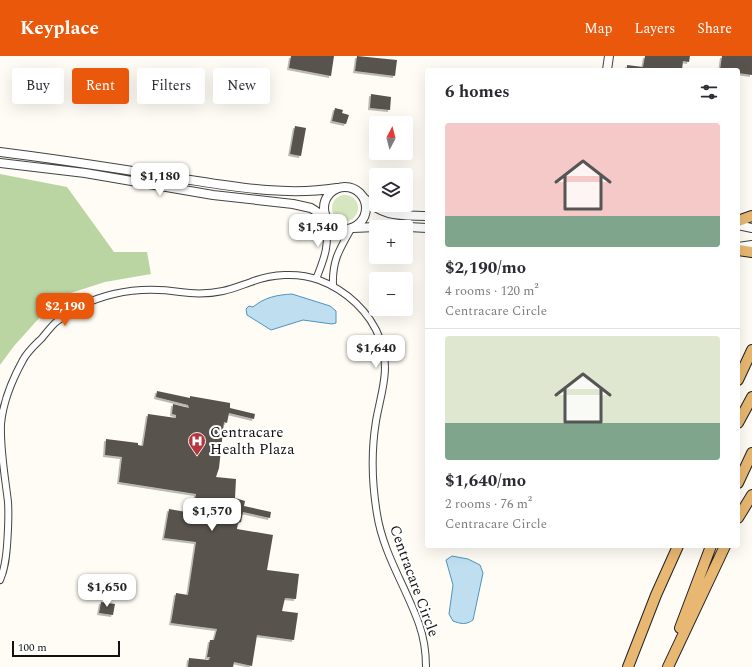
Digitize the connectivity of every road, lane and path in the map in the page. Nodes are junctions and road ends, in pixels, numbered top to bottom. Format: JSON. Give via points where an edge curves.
{"nodes":[{"id":1,"x":609,"y":56,"type":"edge"},
{"id":2,"x":607,"y":68,"type":"edge"},
{"id":3,"x":0,"y":152,"type":"edge"},
{"id":4,"x":0,"y":163,"type":"edge"},
{"id":5,"x":337,"y":188,"type":"junction"},
{"id":6,"x":362,"y":196,"type":"junction"},
{"id":7,"x":425,"y":216,"type":"edge"},
{"id":8,"x":752,"y":216,"type":"edge"},
{"id":9,"x":326,"y":218,"type":"junction"},
{"id":10,"x":740,"y":220,"type":"edge"},
{"id":11,"x":740,"y":225,"type":"edge"},
{"id":12,"x":369,"y":227,"type":"edge"},
{"id":13,"x":413,"y":227,"type":"edge"},
{"id":14,"x":352,"y":228,"type":"junction"},
{"id":15,"x":425,"y":228,"type":"edge"},
{"id":16,"x":752,"y":228,"type":"edge"},
{"id":17,"x":752,"y":245,"type":"edge"},
{"id":18,"x":740,"y":247,"type":"edge"},
{"id":19,"x":740,"y":250,"type":"edge"},
{"id":20,"x":752,"y":252,"type":"edge"},
{"id":21,"x":316,"y":278,"type":"junction"},
{"id":22,"x":333,"y":286,"type":"junction"},
{"id":23,"x":752,"y":350,"type":"edge"},
{"id":24,"x":740,"y":376,"type":"edge"},
{"id":25,"x":752,"y":398,"type":"edge"},
{"id":26,"x":740,"y":419,"type":"edge"},
{"id":27,"x":752,"y":453,"type":"edge"},
{"id":28,"x":740,"y":479,"type":"edge"},
{"id":29,"x":752,"y":495,"type":"edge"},
{"id":30,"x":740,"y":515,"type":"edge"},
{"id":31,"x":671,"y":548,"type":"edge"},
{"id":32,"x":677,"y":548,"type":"edge"},
{"id":33,"x":711,"y":548,"type":"edge"},
{"id":34,"x":724,"y":548,"type":"edge"},
{"id":35,"x":0,"y":580,"type":"edge"},
{"id":36,"x":653,"y":601,"type":"junction"},
{"id":37,"x":426,"y":667,"type":"edge"},
{"id":38,"x":628,"y":667,"type":"edge"},
{"id":39,"x":664,"y":667,"type":"edge"},
{"id":40,"x":668,"y":667,"type":"edge"}],
"edges":[{"from":1,"to":2,"type":"street"},
{"from":3,"to":5,"type":"street","via":[[275,191],[307,192]]},
{"from":4,"to":9,"type":"street","via":[[84,173],[212,195],[293,204],[311,208]]},
{"from":5,"to":6,"type":"street","via":[[348,187]]},
{"from":5,"to":9,"type":"street","via":[[325,201]]},
{"from":6,"to":7,"type":"street","via":[[380,211],[388,214]]},
{"from":6,"to":14,"type":"street","via":[[366,213],[361,223]]},
{"from":8,"to":10,"type":"highway"},
{"from":9,"to":14,"type":"street","via":[[339,229]]},
{"from":9,"to":21,"type":"street","via":[[328,244]]},
{"from":11,"to":16,"type":"street"},
{"from":12,"to":14,"type":"street"},
{"from":13,"to":15,"type":"street"},
{"from":14,"to":22,"type":"street","via":[[335,260]]},
{"from":17,"to":18,"type":"street"},
{"from":19,"to":20,"type":"highway"},
{"from":21,"to":22,"type":"street","name":"Centracare Circle"},
{"from":21,"to":35,"type":"street","name":"Centracare Circle","via":[[275,276],[210,293],[149,289],[114,293],[82,305],[53,325],[24,359],[10,385],[5,403],[0,442],[8,504],[8,530],[6,559]]},
{"from":22,"to":37,"type":"street","name":"Centracare Circle","via":[[366,314],[375,328],[384,356],[385,378],[376,422],[373,461],[377,516],[390,557],[419,624]]},
{"from":23,"to":24,"type":"highway"},
{"from":25,"to":26,"type":"highway"},
{"from":27,"to":28,"type":"highway"},
{"from":29,"to":30,"type":"highway"},
{"from":31,"to":36,"type":"highway"},
{"from":32,"to":36,"type":"highway"},
{"from":33,"to":39,"type":"highway"},
{"from":34,"to":40,"type":"highway"},
{"from":36,"to":38,"type":"highway"}]}
